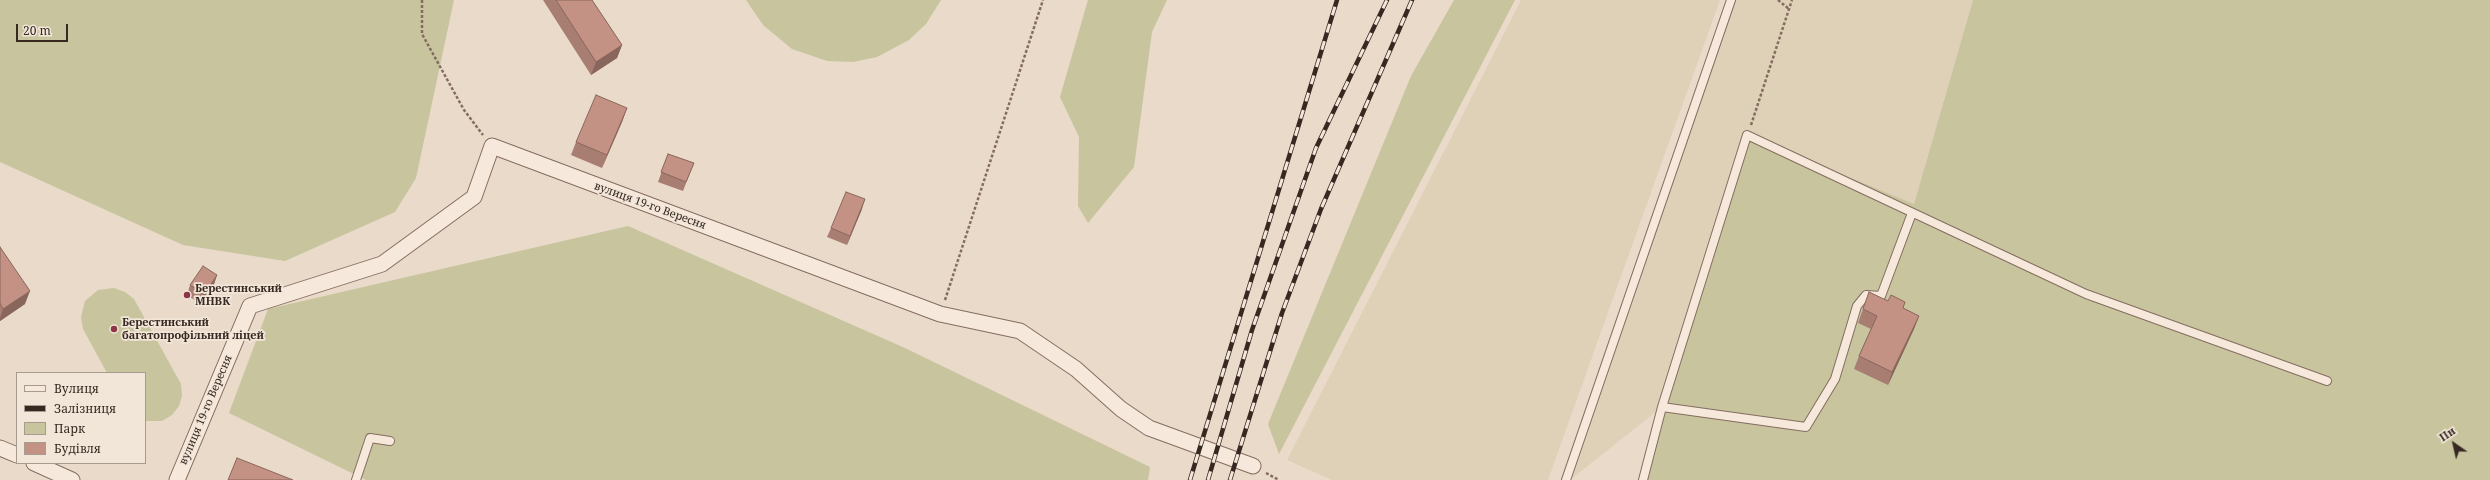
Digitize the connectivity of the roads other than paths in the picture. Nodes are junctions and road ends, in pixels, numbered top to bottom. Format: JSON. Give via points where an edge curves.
{"nodes":[{"id":1,"x":1731,"y":0,"type":"edge"},
{"id":2,"x":1912,"y":213,"type":"junction"},
{"id":3,"x":2327,"y":381,"type":"dead end"},
{"id":4,"x":1662,"y":407,"type":"junction"},
{"id":5,"x":390,"y":442,"type":"dead end"},
{"id":6,"x":0,"y":448,"type":"edge"},
{"id":7,"x":16,"y":456,"type":"edge"},
{"id":8,"x":36,"y":464,"type":"edge"},
{"id":9,"x":1253,"y":466,"type":"dead end"},
{"id":10,"x":72,"y":480,"type":"edge"},
{"id":11,"x":177,"y":480,"type":"edge"},
{"id":12,"x":356,"y":480,"type":"edge"},
{"id":13,"x":1566,"y":480,"type":"edge"},
{"id":14,"x":1642,"y":480,"type":"edge"}],
"edges":[{"from":1,"to":13,"type":"lane"},
{"from":2,"to":3,"type":"lane","via":[[2086,294]]},
{"from":2,"to":4,"type":"lane","via":[[1880,296],[1866,295],[1857,306],[1835,379],[1806,427]]},
{"from":2,"to":4,"type":"lane","via":[[1747,135]]},
{"from":4,"to":14,"type":"lane"},
{"from":5,"to":12,"type":"lane","via":[[370,438]]},
{"from":6,"to":7,"type":"street"},
{"from":8,"to":10,"type":"street"},
{"from":9,"to":11,"type":"street","name":"вулиця 19-го Вересня","via":[[1149,428],[1121,409],[1076,369],[1020,331],[940,314],[492,146],[474,197],[382,264],[250,306]]}]}
